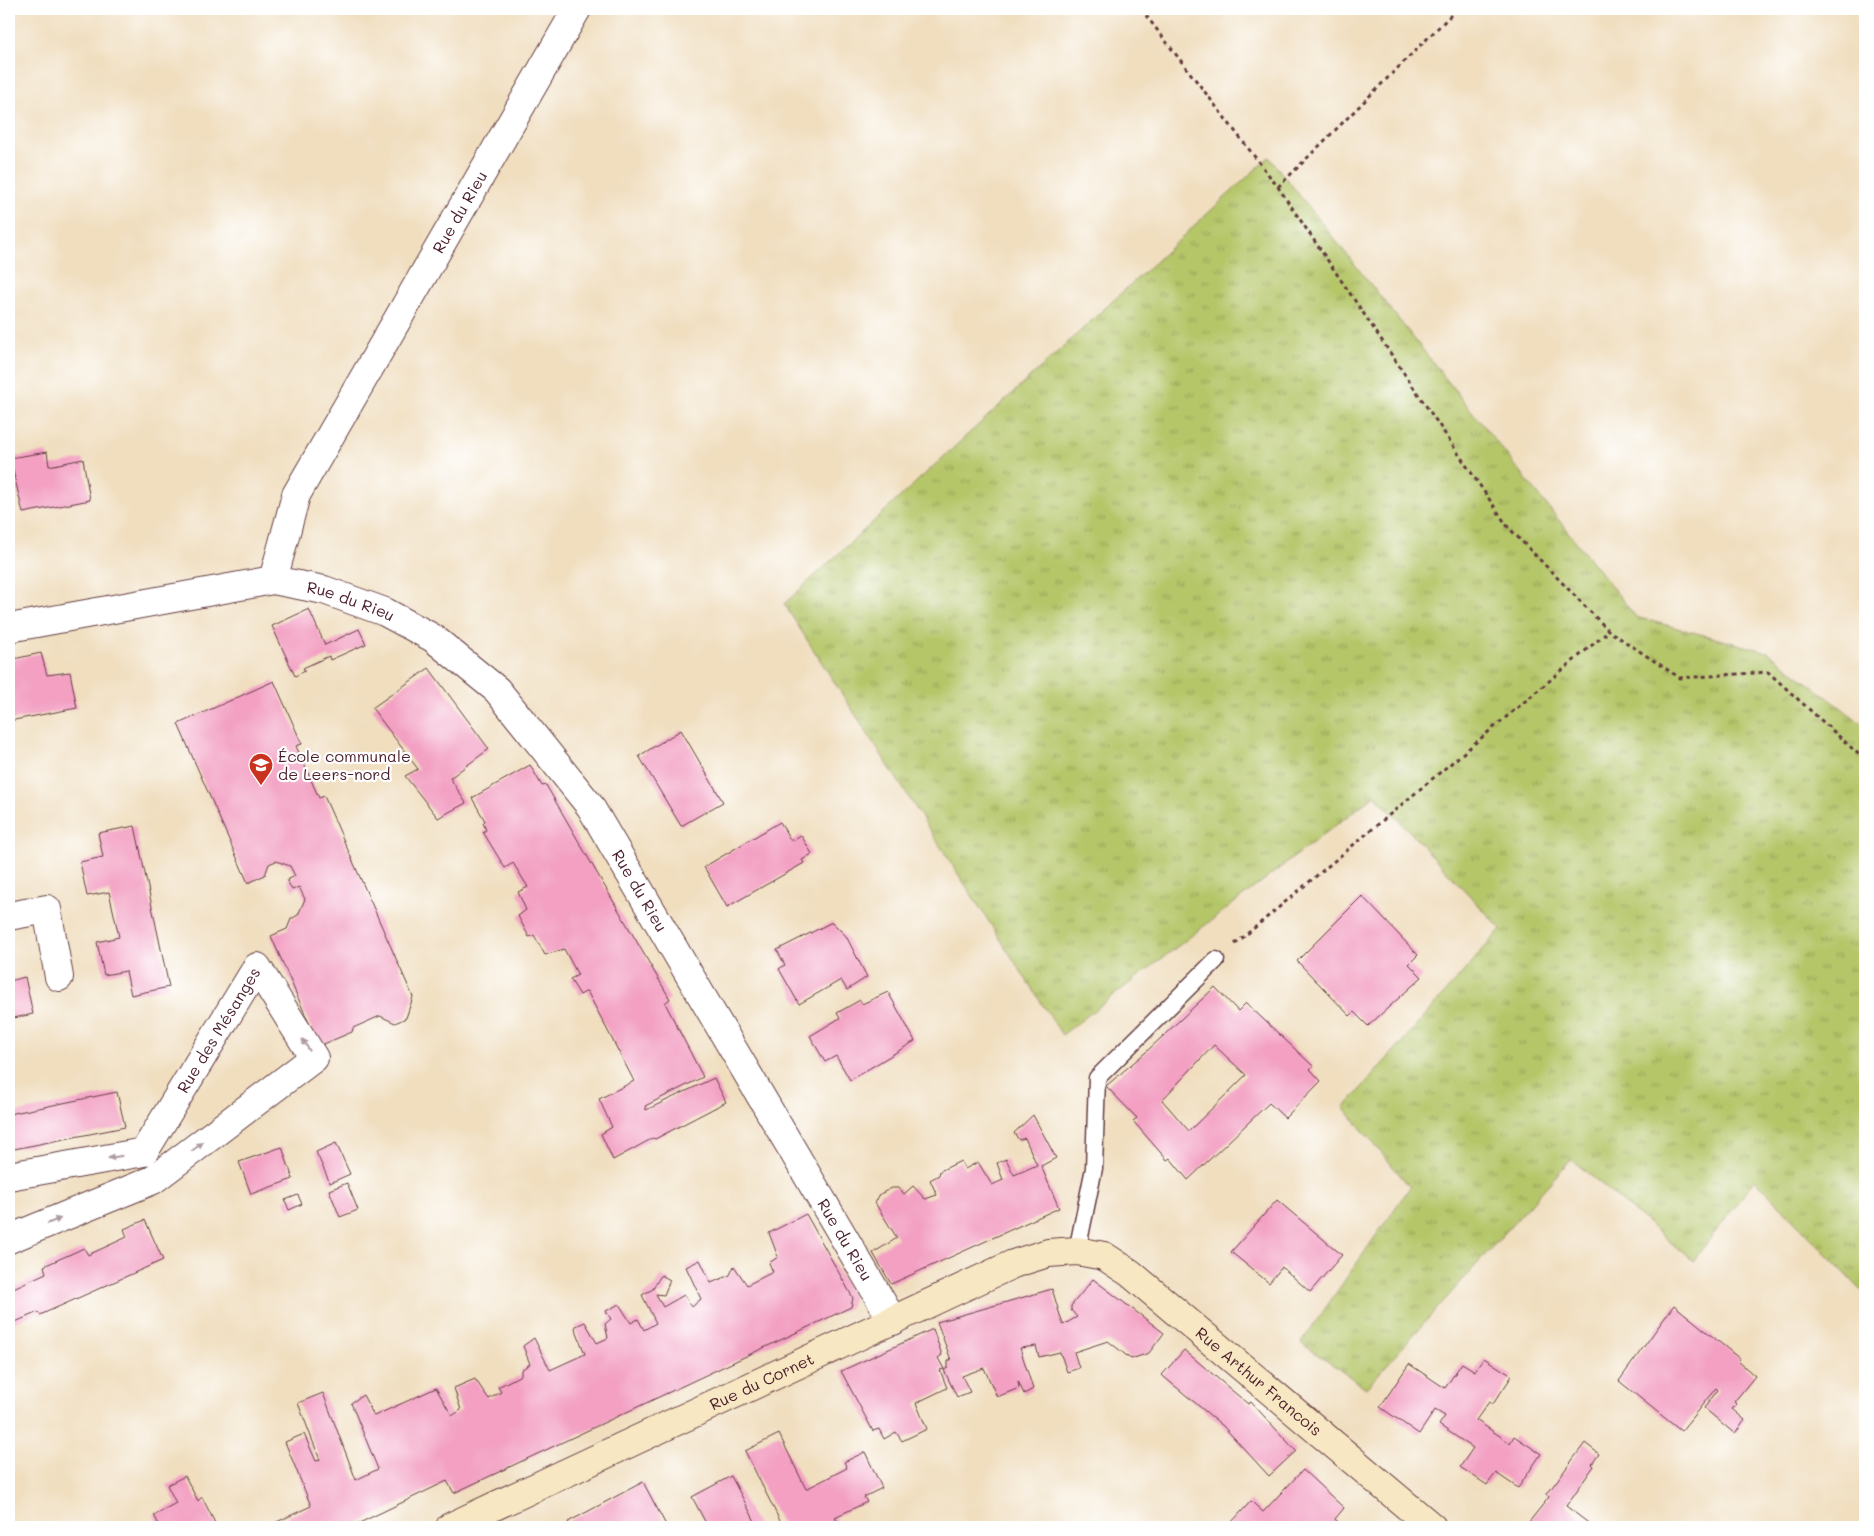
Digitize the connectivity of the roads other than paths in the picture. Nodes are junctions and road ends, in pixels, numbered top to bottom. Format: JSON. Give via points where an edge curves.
{"nodes":[{"id":1,"x":577,"y":9,"type":"edge"},
{"id":2,"x":273,"y":580,"type":"junction"},
{"id":3,"x":9,"y":628,"type":"edge"},
{"id":4,"x":9,"y":916,"type":"edge"},
{"id":5,"x":1216,"y":960,"type":"road end"},
{"id":6,"x":60,"y":978,"type":"dead end"},
{"id":7,"x":144,"y":1152,"type":"junction"},
{"id":8,"x":9,"y":1176,"type":"edge"},
{"id":9,"x":154,"y":1180,"type":"junction"},
{"id":10,"x":9,"y":1239,"type":"edge"},
{"id":11,"x":1077,"y":1251,"type":"junction"},
{"id":12,"x":893,"y":1321,"type":"junction"},
{"id":13,"x":450,"y":1527,"type":"edge"},
{"id":14,"x":1432,"y":1527,"type":"edge"}],
"edges":[{"from":1,"to":2,"type":"street","name":"Rue du Rieu","via":[[296,494]]},
{"from":2,"to":3,"type":"street","name":"Rue du Rieu"},
{"from":2,"to":12,"type":"street","name":"Rue du Rieu","via":[[324,590],[386,612],[433,638],[497,690],[590,806]]},
{"from":4,"to":6,"type":"street","via":[[47,909]]},
{"from":5,"to":11,"type":"lane","via":[[1097,1078],[1094,1168]]},
{"from":7,"to":8,"type":"street","one_way":true},
{"from":7,"to":9,"type":"street"},
{"from":9,"to":7,"type":"street","name":"Rue des Mésanges","one_way":true,"via":[[314,1058],[257,967]]},
{"from":10,"to":9,"type":"street","name":"Rue des Mésanges","one_way":true},
{"from":11,"to":12,"type":"street","name":"Rue du Cornet","via":[[1048,1253],[1013,1264]]},
{"from":11,"to":14,"type":"street","name":"Rue Arthur Francois","via":[[1104,1256],[1130,1273]]},
{"from":12,"to":13,"type":"street","name":"Rue du Cornet"}]}
